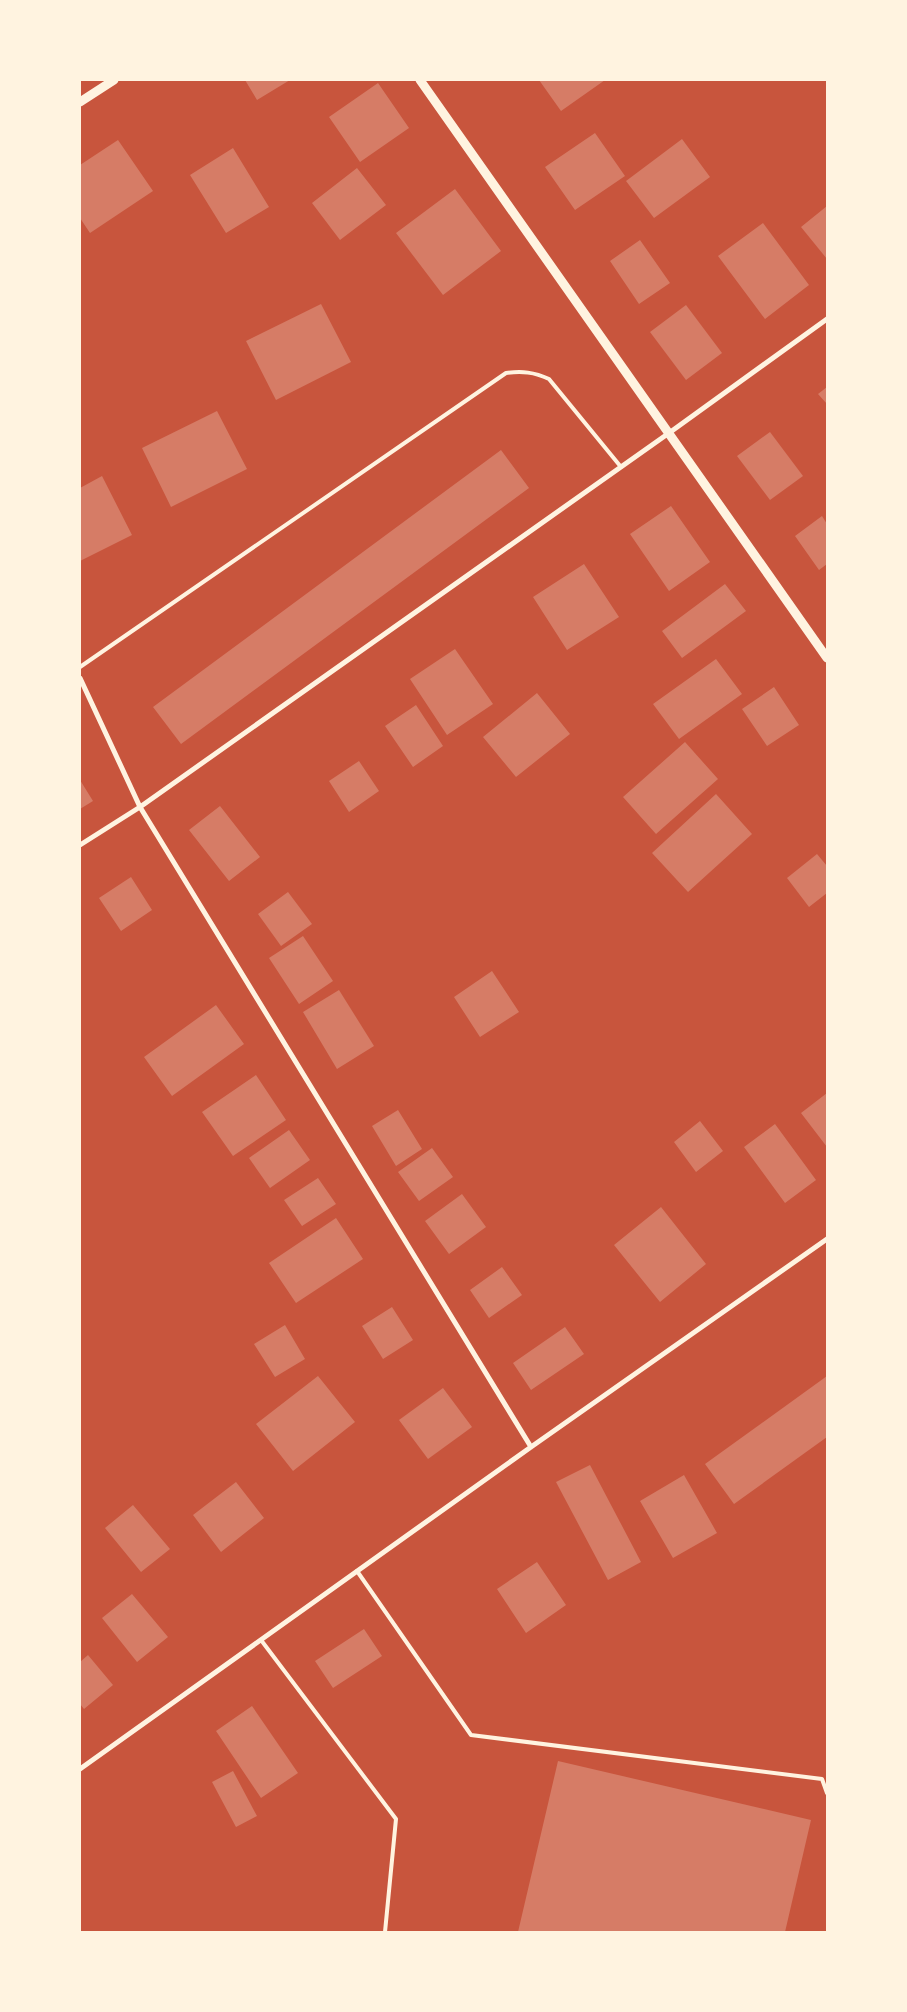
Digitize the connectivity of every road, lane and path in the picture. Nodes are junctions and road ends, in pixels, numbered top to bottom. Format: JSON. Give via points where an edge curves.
{"nodes":[{"id":1,"x":114,"y":80,"type":"edge"},
{"id":2,"x":420,"y":80,"type":"edge"},
{"id":3,"x":80,"y":102,"type":"edge"},
{"id":4,"x":827,"y":319,"type":"edge"},
{"id":5,"x":669,"y":433,"type":"junction"},
{"id":6,"x":621,"y":467,"type":"junction"},
{"id":7,"x":827,"y":658,"type":"edge"},
{"id":8,"x":80,"y":667,"type":"edge"},
{"id":9,"x":80,"y":678,"type":"edge"},
{"id":10,"x":140,"y":807,"type":"junction"},
{"id":11,"x":80,"y":845,"type":"edge"},
{"id":12,"x":827,"y":1239,"type":"edge"},
{"id":13,"x":531,"y":1447,"type":"junction"},
{"id":14,"x":357,"y":1571,"type":"junction"},
{"id":15,"x":261,"y":1640,"type":"junction"},
{"id":16,"x":80,"y":1769,"type":"edge"},
{"id":17,"x":827,"y":1793,"type":"edge"},
{"id":18,"x":385,"y":1932,"type":"edge"}],
"edges":[{"from":1,"to":3,"type":"street"},
{"from":2,"to":5,"type":"street"},
{"from":4,"to":5,"type":"street"},
{"from":5,"to":6,"type":"street"},
{"from":5,"to":7,"type":"street"},
{"from":6,"to":8,"type":"lane","via":[[549,379],[522,371],[506,373]]},
{"from":6,"to":10,"type":"street"},
{"from":9,"to":10,"type":"street"},
{"from":10,"to":11,"type":"street"},
{"from":10,"to":13,"type":"street"},
{"from":12,"to":13,"type":"street"},
{"from":13,"to":14,"type":"street"},
{"from":14,"to":15,"type":"street"},
{"from":14,"to":17,"type":"lane","via":[[471,1735],[822,1778]]},
{"from":15,"to":16,"type":"street"},
{"from":15,"to":18,"type":"lane","via":[[396,1819]]}]}
